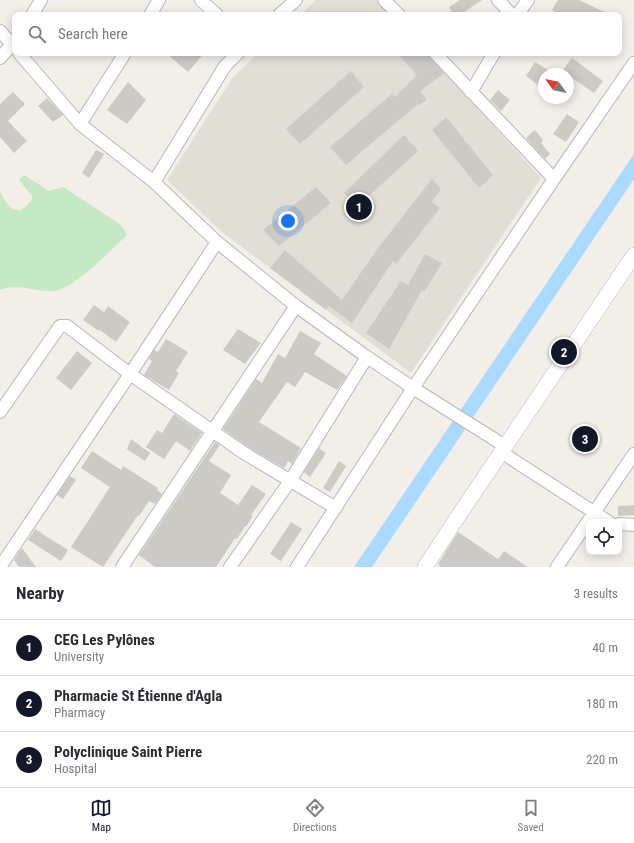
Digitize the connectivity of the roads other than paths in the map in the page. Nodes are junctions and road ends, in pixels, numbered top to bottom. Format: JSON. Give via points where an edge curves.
{"nodes":[{"id":1,"x":41,"y":0,"type":"edge"},
{"id":2,"x":159,"y":0,"type":"edge"},
{"id":3,"x":201,"y":0,"type":"edge"},
{"id":4,"x":296,"y":0,"type":"edge"},
{"id":5,"x":384,"y":0,"type":"edge"},
{"id":6,"x":498,"y":0,"type":"edge"},
{"id":7,"x":528,"y":0,"type":"edge"},
{"id":8,"x":34,"y":12,"type":"edge"},
{"id":9,"x":152,"y":12,"type":"edge"},
{"id":10,"x":214,"y":12,"type":"edge"},
{"id":11,"x":282,"y":12,"type":"edge"},
{"id":12,"x":396,"y":12,"type":"edge"},
{"id":13,"x":509,"y":12,"type":"edge"},
{"id":14,"x":519,"y":12,"type":"edge"},
{"id":15,"x":0,"y":31,"type":"edge"},
{"id":16,"x":12,"y":44,"type":"edge"},
{"id":17,"x":12,"y":49,"type":"edge"},
{"id":18,"x":23,"y":56,"type":"edge"},
{"id":19,"x":124,"y":56,"type":"edge"},
{"id":20,"x":235,"y":56,"type":"edge"},
{"id":21,"x":438,"y":56,"type":"edge"},
{"id":22,"x":492,"y":56,"type":"edge"},
{"id":23,"x":0,"y":58,"type":"edge"},
{"id":24,"x":634,"y":63,"type":"edge"},
{"id":25,"x":471,"y":92,"type":"junction"},
{"id":26,"x":80,"y":124,"type":"junction"},
{"id":27,"x":554,"y":179,"type":"junction"},
{"id":28,"x":154,"y":182,"type":"junction"},
{"id":29,"x":217,"y":242,"type":"junction"},
{"id":30,"x":634,"y":256,"type":"edge"},
{"id":31,"x":296,"y":306,"type":"junction"},
{"id":32,"x":367,"y":357,"type":"junction"},
{"id":33,"x":130,"y":374,"type":"junction"},
{"id":34,"x":413,"y":388,"type":"junction"},
{"id":35,"x":0,"y":412,"type":"edge"},
{"id":36,"x":213,"y":430,"type":"junction"},
{"id":37,"x":504,"y":449,"type":"junction"},
{"id":38,"x":634,"y":454,"type":"edge"},
{"id":39,"x":290,"y":481,"type":"junction"},
{"id":40,"x":336,"y":508,"type":"junction"},
{"id":41,"x":594,"y":513,"type":"junction"},
{"id":42,"x":604,"y":519,"type":"edge"},
{"id":43,"x":622,"y":524,"type":"edge"},
{"id":44,"x":634,"y":525,"type":"edge"},
{"id":45,"x":0,"y":567,"type":"edge"},
{"id":46,"x":122,"y":567,"type":"edge"},
{"id":47,"x":230,"y":567,"type":"edge"},
{"id":48,"x":297,"y":567,"type":"edge"},
{"id":49,"x":425,"y":567,"type":"edge"},
{"id":50,"x":557,"y":567,"type":"edge"}],
"edges":[{"from":1,"to":8,"type":"street"},
{"from":2,"to":9,"type":"street"},
{"from":3,"to":10,"type":"street"},
{"from":4,"to":11,"type":"street"},
{"from":5,"to":12,"type":"street"},
{"from":6,"to":13,"type":"street"},
{"from":7,"to":14,"type":"street"},
{"from":15,"to":16,"type":"street"},
{"from":17,"to":23,"type":"street"},
{"from":18,"to":26,"type":"street"},
{"from":19,"to":26,"type":"street"},
{"from":20,"to":28,"type":"street","via":[[225,66]]},
{"from":21,"to":25,"type":"street"},
{"from":22,"to":25,"type":"street"},
{"from":24,"to":27,"type":"street"},
{"from":25,"to":27,"type":"street"},
{"from":26,"to":28,"type":"street"},
{"from":27,"to":34,"type":"street"},
{"from":28,"to":29,"type":"street"},
{"from":29,"to":31,"type":"street"},
{"from":29,"to":33,"type":"street"},
{"from":30,"to":37,"type":"street"},
{"from":31,"to":32,"type":"street"},
{"from":31,"to":36,"type":"street"},
{"from":32,"to":34,"type":"street"},
{"from":32,"to":39,"type":"street"},
{"from":33,"to":35,"type":"street","via":[[67,326],[60,326]]},
{"from":33,"to":36,"type":"street"},
{"from":33,"to":45,"type":"street"},
{"from":34,"to":37,"type":"street","via":[[469,423]]},
{"from":34,"to":40,"type":"street"},
{"from":36,"to":39,"type":"street","via":[[244,453]]},
{"from":36,"to":46,"type":"street"},
{"from":37,"to":41,"type":"street"},
{"from":37,"to":49,"type":"street"},
{"from":38,"to":41,"type":"street"},
{"from":39,"to":40,"type":"street"},
{"from":39,"to":47,"type":"street"},
{"from":40,"to":48,"type":"street"},
{"from":41,"to":42,"type":"street"},
{"from":41,"to":50,"type":"street"},
{"from":43,"to":44,"type":"street"}]}
